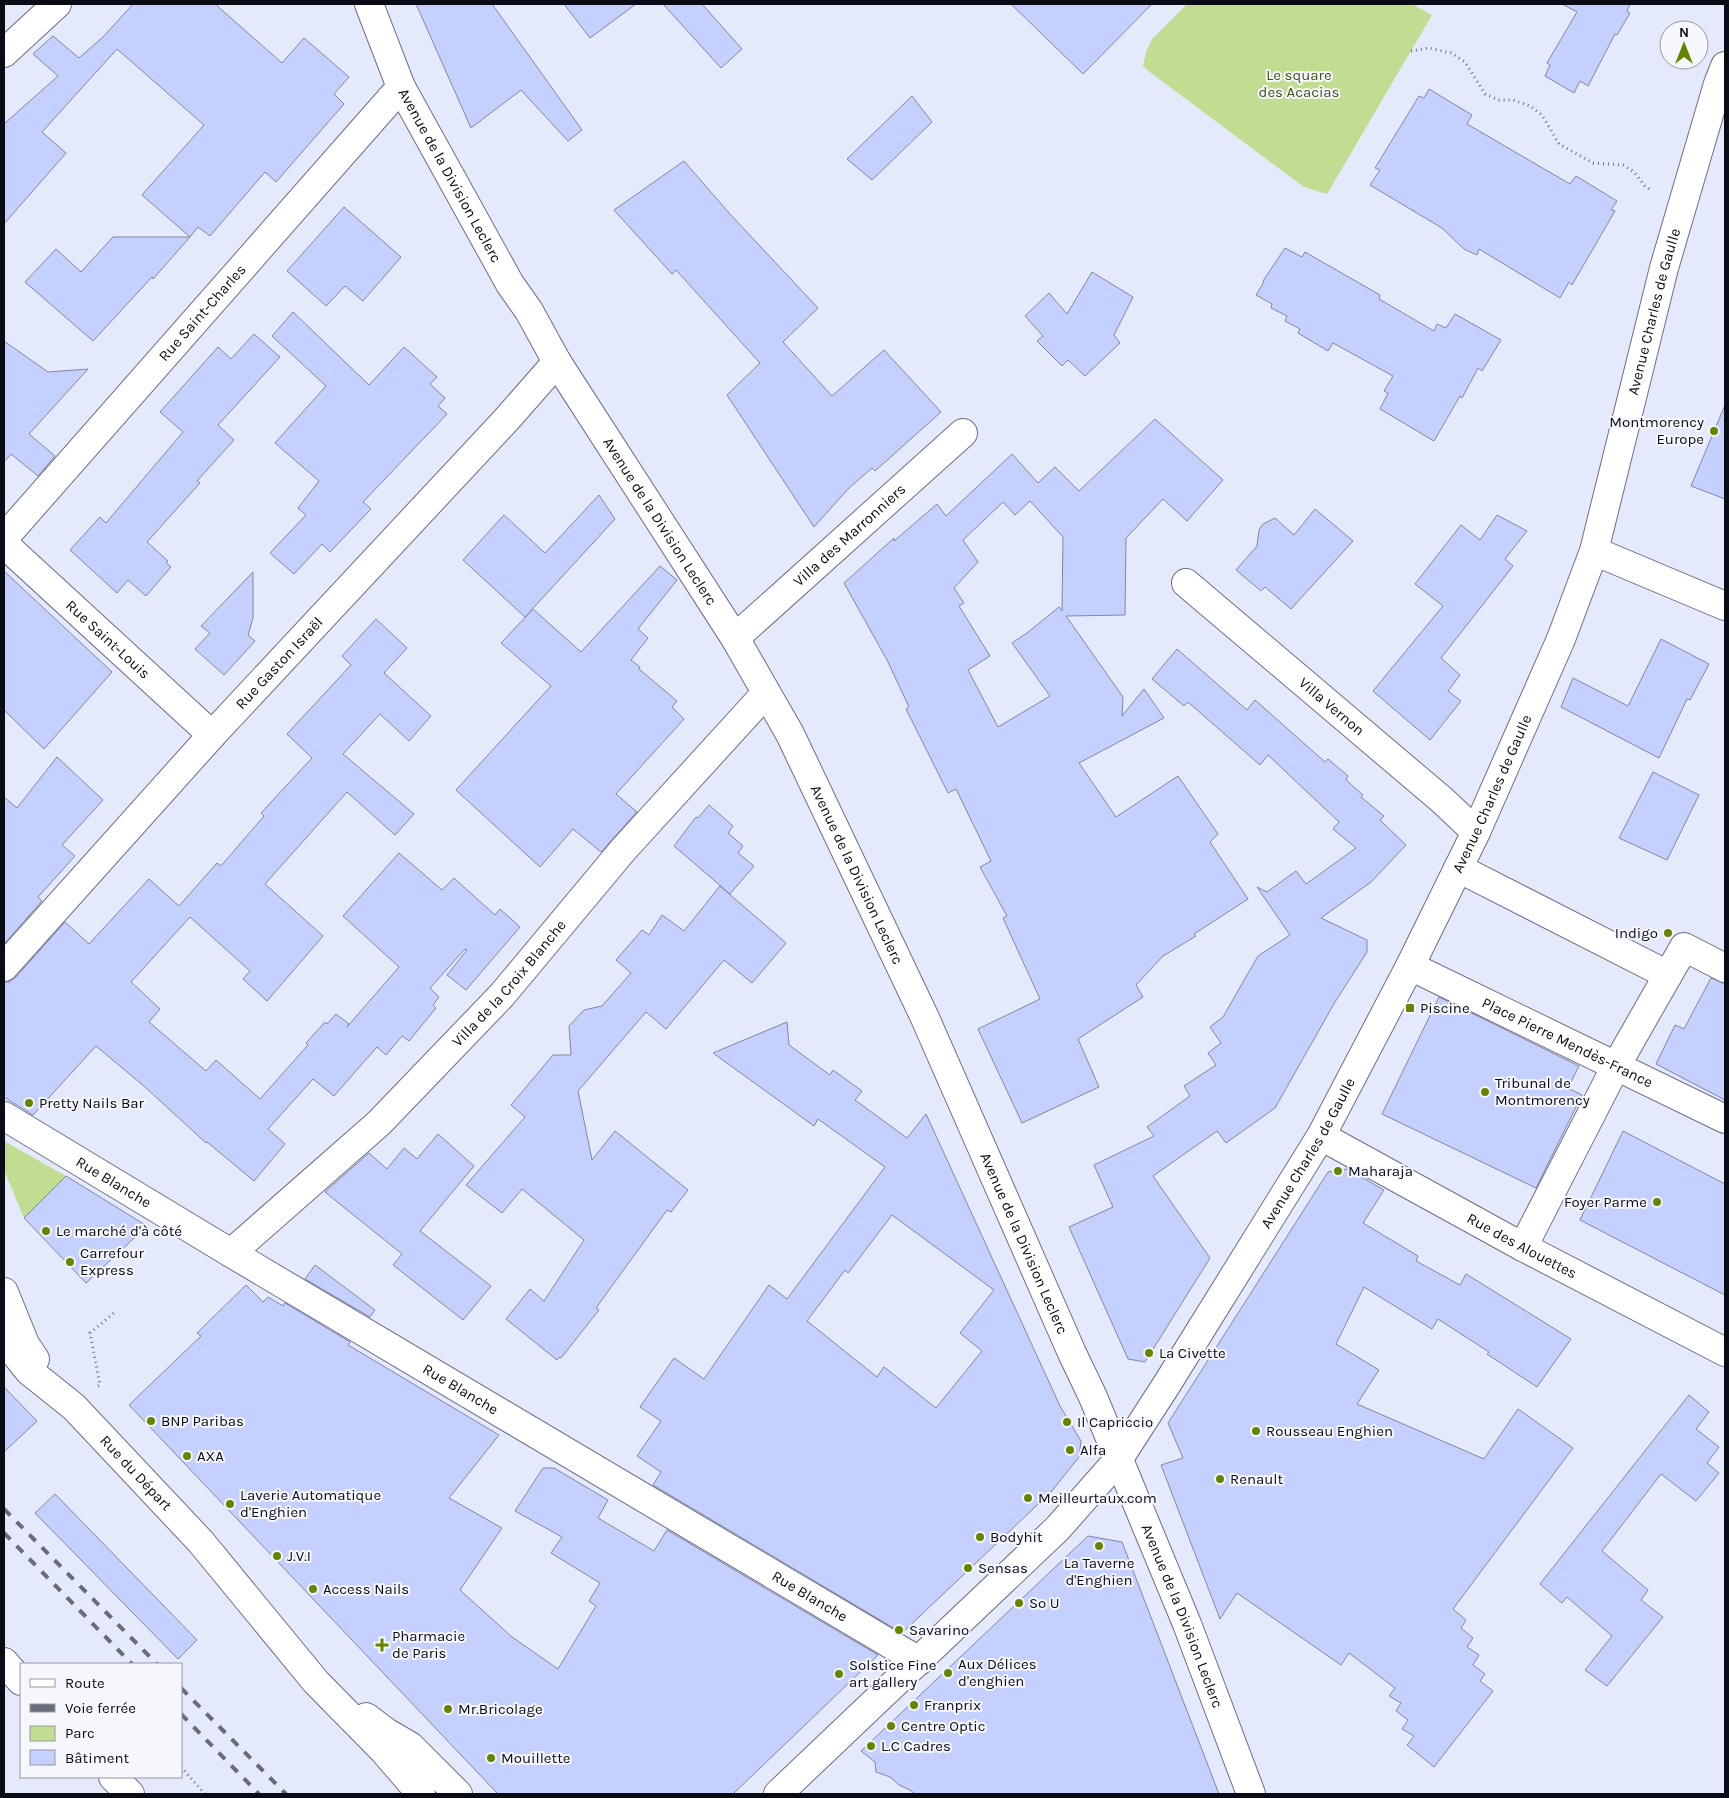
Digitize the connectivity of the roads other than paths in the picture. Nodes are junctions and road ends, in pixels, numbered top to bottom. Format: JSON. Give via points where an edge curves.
{"nodes":[{"id":1,"x":57,"y":4,"type":"edge"},
{"id":2,"x":369,"y":4,"type":"edge"},
{"id":3,"x":4,"y":53,"type":"edge"},
{"id":4,"x":1725,"y":66,"type":"edge"},
{"id":5,"x":401,"y":87,"type":"junction"},
{"id":6,"x":557,"y":362,"type":"junction"},
{"id":7,"x":963,"y":433,"type":"dead end"},
{"id":8,"x":4,"y":538,"type":"edge"},
{"id":9,"x":4,"y":544,"type":"edge"},
{"id":10,"x":1594,"y":551,"type":"junction"},
{"id":11,"x":1186,"y":583,"type":"dead end"},
{"id":12,"x":1725,"y":606,"type":"edge"},
{"id":13,"x":735,"y":638,"type":"junction"},
{"id":14,"x":766,"y":693,"type":"junction"},
{"id":15,"x":212,"y":736,"type":"junction"},
{"id":16,"x":1476,"y":832,"type":"junction"},
{"id":17,"x":1458,"y":868,"type":"junction"},
{"id":18,"x":1410,"y":966,"type":"junction"},
{"id":19,"x":4,"y":967,"type":"edge"},
{"id":20,"x":1725,"y":968,"type":"edge"},
{"id":21,"x":1668,"y":975,"type":"junction"},
{"id":22,"x":1616,"y":1066,"type":"junction"},
{"id":23,"x":4,"y":1116,"type":"edge"},
{"id":24,"x":1725,"y":1119,"type":"edge"},
{"id":25,"x":1321,"y":1136,"type":"junction"},
{"id":26,"x":1523,"y":1247,"type":"junction"},
{"id":27,"x":231,"y":1253,"type":"junction"},
{"id":28,"x":4,"y":1292,"type":"edge"},
{"id":29,"x":4,"y":1340,"type":"edge"},
{"id":30,"x":1725,"y":1352,"type":"edge"},
{"id":31,"x":66,"y":1399,"type":"junction"},
{"id":32,"x":1118,"y":1460,"type":"junction"},
{"id":33,"x":260,"y":1614,"type":"junction"},
{"id":34,"x":919,"y":1661,"type":"junction"},
{"id":35,"x":4,"y":1662,"type":"edge"},
{"id":36,"x":20,"y":1680,"type":"edge"},
{"id":37,"x":384,"y":1751,"type":"junction"},
{"id":38,"x":114,"y":1778,"type":"edge"},
{"id":39,"x":130,"y":1794,"type":"edge"},
{"id":40,"x":421,"y":1794,"type":"edge"},
{"id":41,"x":435,"y":1794,"type":"edge"},
{"id":42,"x":458,"y":1794,"type":"edge"},
{"id":43,"x":778,"y":1794,"type":"edge"},
{"id":44,"x":1250,"y":1794,"type":"edge"}],
"edges":[{"from":1,"to":3,"type":"street"},
{"from":2,"to":5,"type":"street","name":"Avenue de la Division Leclerc"},
{"from":4,"to":10,"type":"street","name":"Avenue Charles de Gaulle","via":[[1662,275]]},
{"from":5,"to":6,"type":"street","name":"Avenue de la Division Leclerc"},
{"from":5,"to":8,"type":"street","name":"Rue Saint-Charles"},
{"from":6,"to":13,"type":"street","name":"Avenue de la Division Leclerc"},
{"from":6,"to":15,"type":"street","name":"Rue Gaston Israël"},
{"from":7,"to":13,"type":"street","name":"Villa des Marronniers"},
{"from":9,"to":15,"type":"street","name":"Rue Saint-Louis"},
{"from":10,"to":12,"type":"street"},
{"from":10,"to":16,"type":"street","name":"Avenue Charles de Gaulle","via":[[1560,639]]},
{"from":11,"to":16,"type":"street","name":"Villa Vernon"},
{"from":13,"to":14,"type":"street","name":"Avenue de la Division Leclerc"},
{"from":14,"to":27,"type":"street","name":"Villa de la Croix Blanche","via":[[623,850],[502,996],[379,1122]]},
{"from":14,"to":32,"type":"street","name":"Avenue de la Division Leclerc","via":[[790,734],[925,1018]]},
{"from":15,"to":19,"type":"street","name":"Rue Gaston Israël"},
{"from":16,"to":17,"type":"street","name":"Avenue Charles de Gaulle"},
{"from":17,"to":18,"type":"street","name":"Avenue Charles de Gaulle"},
{"from":17,"to":21,"type":"street"},
{"from":18,"to":22,"type":"street","name":"Place Pierre Mendès-France"},
{"from":18,"to":25,"type":"street","name":"Avenue Charles de Gaulle"},
{"from":20,"to":21,"type":"street","via":[[1684,947]]},
{"from":21,"to":22,"type":"street"},
{"from":22,"to":24,"type":"street","name":"Place Pierre Mendès-France"},
{"from":22,"to":26,"type":"street"},
{"from":23,"to":27,"type":"street","name":"Rue Blanche"},
{"from":25,"to":26,"type":"street","name":"Rue des Alouettes"},
{"from":25,"to":32,"type":"street","name":"Avenue Charles de Gaulle"},
{"from":26,"to":30,"type":"street","name":"Rue des Alouettes"},
{"from":27,"to":34,"type":"street","name":"Rue Blanche"},
{"from":28,"to":31,"type":"street","via":[[25,1344]]},
{"from":29,"to":31,"type":"street","name":"Rue du Départ","via":[[29,1371]]},
{"from":31,"to":33,"type":"street","name":"Rue du Départ","via":[[201,1542]]},
{"from":32,"to":34,"type":"street","name":"Avenue Charles de Gaulle","via":[[1058,1528]]},
{"from":32,"to":44,"type":"street","name":"Avenue de la Division Leclerc","via":[[1187,1624]]},
{"from":33,"to":37,"type":"street","name":"Rue du Départ","via":[[316,1682]]},
{"from":33,"to":42,"type":"street","name":"Rue du Départ","via":[[370,1721],[410,1746]]},
{"from":34,"to":43,"type":"street","name":"Avenue Charles de Gaulle"},
{"from":35,"to":36,"type":"street"},
{"from":37,"to":40,"type":"street","name":"Rue du Départ"},
{"from":37,"to":41,"type":"street","name":"Rue du Départ"},
{"from":38,"to":39,"type":"street"}]}
